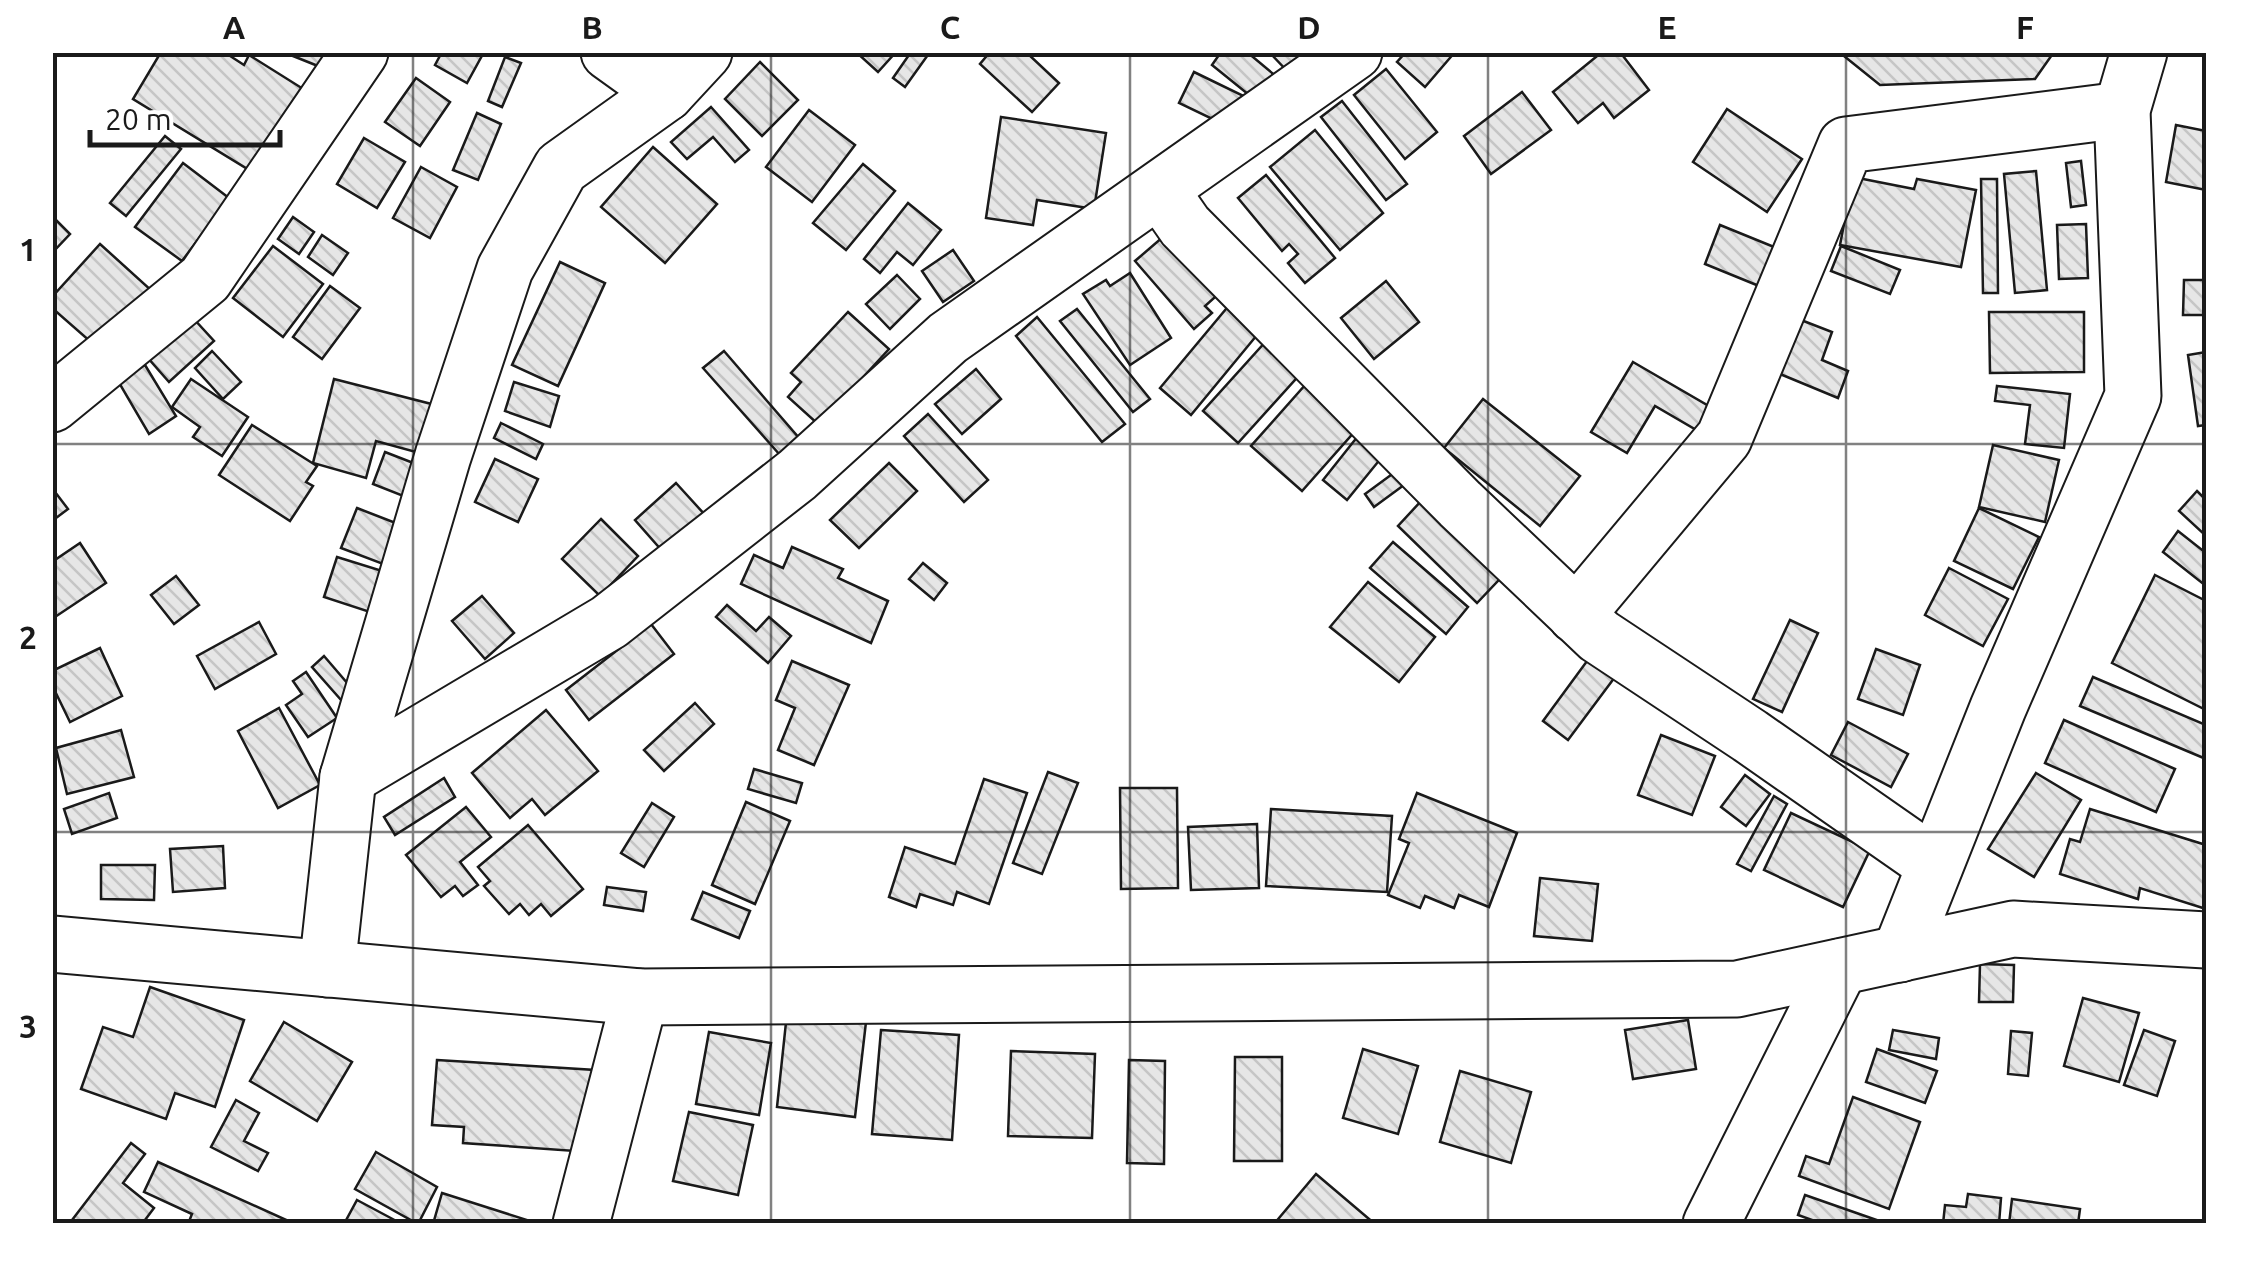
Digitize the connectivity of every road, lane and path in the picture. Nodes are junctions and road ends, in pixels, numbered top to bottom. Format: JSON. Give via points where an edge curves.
{"nodes":[{"id":1,"x":360,"y":52,"type":"edge"},
{"id":2,"x":609,"y":52,"type":"edge"},
{"id":3,"x":704,"y":52,"type":"edge"},
{"id":4,"x":1354,"y":52,"type":"edge"},
{"id":5,"x":2139,"y":52,"type":"edge"},
{"id":6,"x":666,"y":93,"type":"junction"},
{"id":7,"x":2122,"y":110,"type":"junction"},
{"id":8,"x":1160,"y":190,"type":"junction"},
{"id":9,"x":52,"y":404,"type":"edge"},
{"id":10,"x":1576,"y":615,"type":"junction"},
{"id":11,"x":348,"y":776,"type":"junction"},
{"id":12,"x":1935,"y":865,"type":"junction"},
{"id":13,"x":2206,"y":940,"type":"edge"},
{"id":14,"x":52,"y":944,"type":"edge"},
{"id":15,"x":1900,"y":954,"type":"junction"},
{"id":16,"x":1840,"y":967,"type":"junction"},
{"id":17,"x":327,"y":968,"type":"junction"},
{"id":18,"x":640,"y":998,"type":"junction"},
{"id":19,"x":581,"y":1224,"type":"edge"},
{"id":20,"x":1711,"y":1224,"type":"edge"}],
"edges":[{"from":1,"to":9,"type":"street","via":[[205,279]]},
{"from":2,"to":6,"type":"street"},
{"from":3,"to":6,"type":"street"},
{"from":4,"to":8,"type":"street"},
{"from":5,"to":7,"type":"street"},
{"from":6,"to":11,"type":"street","via":[[562,168],[504,268]]},
{"from":7,"to":10,"type":"street","via":[[1846,145],[1724,438]]},
{"from":7,"to":12,"type":"street","via":[[2134,396]]},
{"from":8,"to":10,"type":"street","via":[[1185,226]]},
{"from":8,"to":11,"type":"street","via":[[948,338],[797,475],[609,622]]},
{"from":10,"to":12,"type":"street"},
{"from":11,"to":17,"type":"street"},
{"from":12,"to":15,"type":"street"},
{"from":13,"to":15,"type":"street","via":[[2012,929]]},
{"from":14,"to":17,"type":"street"},
{"from":15,"to":16,"type":"street"},
{"from":16,"to":18,"type":"street","via":[[1737,990]]},
{"from":16,"to":20,"type":"street"},
{"from":17,"to":18,"type":"street"},
{"from":18,"to":19,"type":"street"}]}
